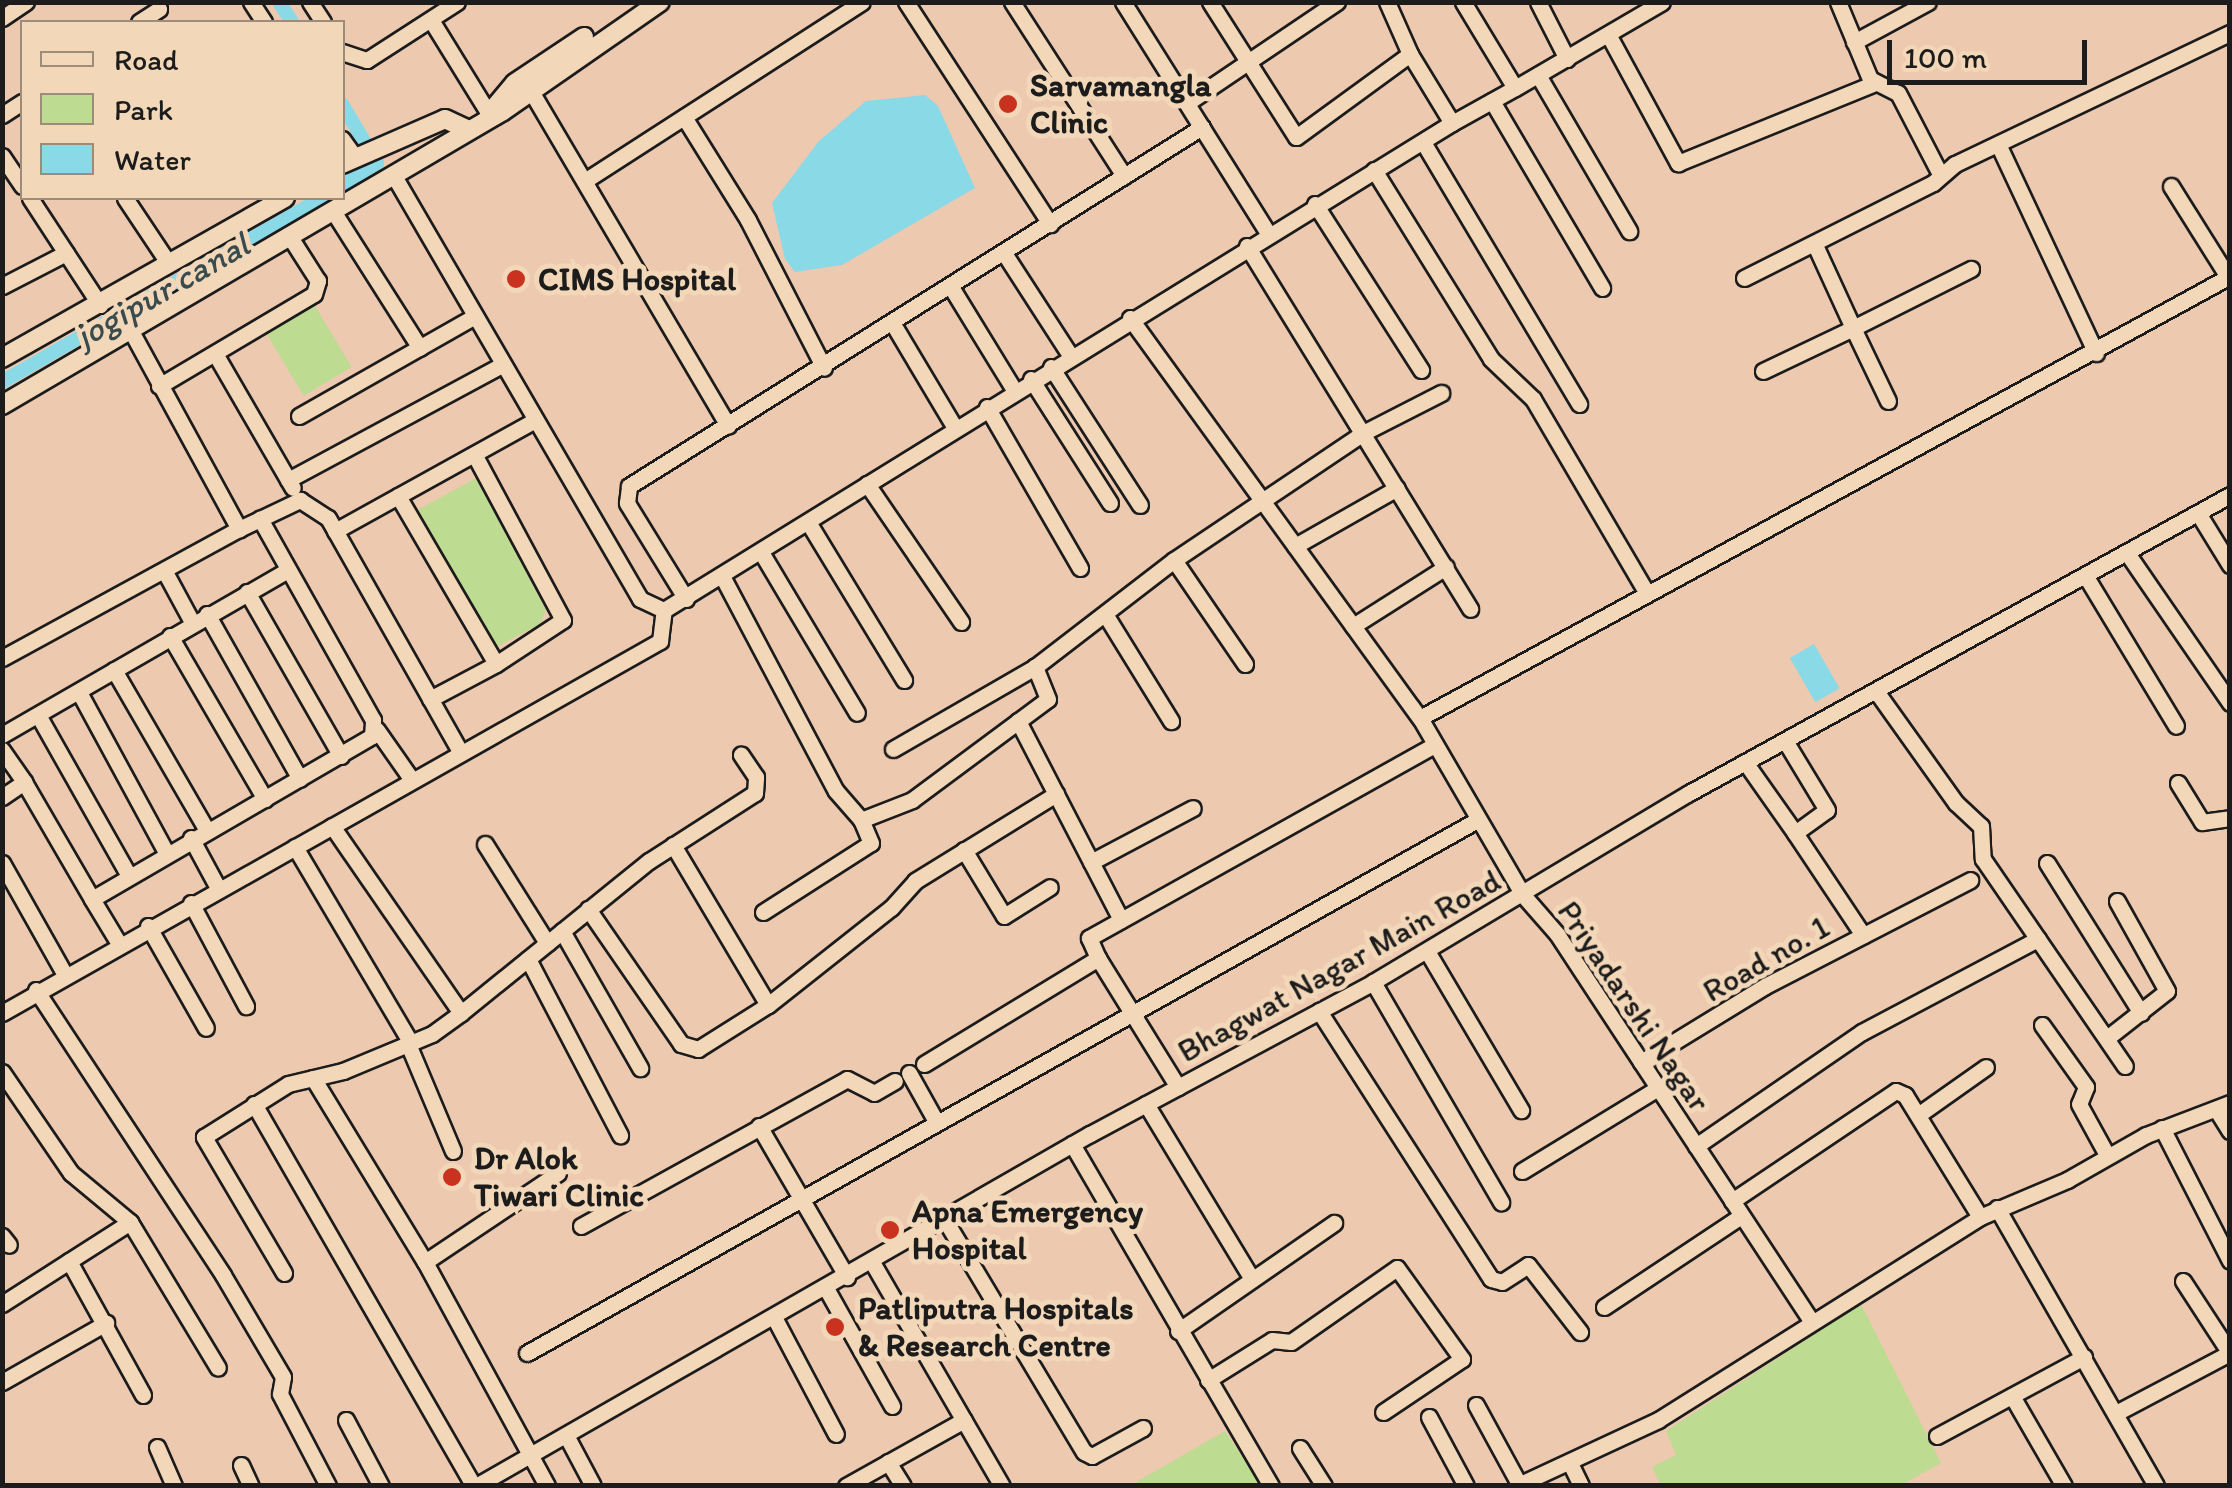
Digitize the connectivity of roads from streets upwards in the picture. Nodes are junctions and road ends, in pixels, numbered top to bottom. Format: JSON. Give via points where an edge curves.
{"nodes":[{"id":1,"x":26,"y":2,"type":"edge"},
{"id":2,"x":456,"y":2,"type":"edge"},
{"id":3,"x":638,"y":2,"type":"edge"},
{"id":4,"x":660,"y":2,"type":"edge"},
{"id":5,"x":906,"y":2,"type":"edge"},
{"id":6,"x":1012,"y":2,"type":"edge"},
{"id":7,"x":1124,"y":2,"type":"edge"},
{"id":8,"x":1337,"y":2,"type":"edge"},
{"id":9,"x":1386,"y":2,"type":"edge"},
{"id":10,"x":1464,"y":2,"type":"edge"},
{"id":11,"x":1538,"y":2,"type":"edge"},
{"id":12,"x":1662,"y":2,"type":"edge"},
{"id":13,"x":1838,"y":2,"type":"edge"},
{"id":14,"x":1928,"y":2,"type":"edge"},
{"id":15,"x":1215,"y":4,"type":"edge"},
{"id":16,"x":854,"y":5,"type":"edge"},
{"id":17,"x":2,"y":18,"type":"edge"},
{"id":18,"x":432,"y":20,"type":"junction"},
{"id":19,"x":2230,"y":33,"type":"edge"},
{"id":20,"x":1609,"y":36,"type":"junction"},
{"id":21,"x":1854,"y":42,"type":"junction"},
{"id":22,"x":345,"y":53,"type":"edge"},
{"id":23,"x":1410,"y":54,"type":"junction"},
{"id":24,"x":1246,"y":59,"type":"junction"},
{"id":25,"x":1567,"y":59,"type":"junction"},
{"id":26,"x":1538,"y":76,"type":"junction"},
{"id":27,"x":527,"y":84,"type":"junction"},
{"id":28,"x":1873,"y":84,"type":"junction"},
{"id":29,"x":1515,"y":88,"type":"junction"},
{"id":30,"x":1492,"y":101,"type":"junction"},
{"id":31,"x":1186,"y":103,"type":"junction"},
{"id":32,"x":488,"y":114,"type":"junction"},
{"id":33,"x":684,"y":118,"type":"junction"},
{"id":34,"x":1452,"y":123,"type":"junction"},
{"id":35,"x":1202,"y":128,"type":"junction"},
{"id":36,"x":466,"y":129,"type":"junction"},
{"id":37,"x":1423,"y":142,"type":"junction"},
{"id":38,"x":1998,"y":144,"type":"junction"},
{"id":39,"x":2,"y":156,"type":"edge"},
{"id":40,"x":354,"y":158,"type":"edge"},
{"id":41,"x":1374,"y":170,"type":"junction"},
{"id":42,"x":394,"y":176,"type":"junction"},
{"id":43,"x":1124,"y":176,"type":"junction"},
{"id":44,"x":1941,"y":176,"type":"junction"},
{"id":45,"x":586,"y":180,"type":"junction"},
{"id":46,"x":20,"y":183,"type":"edge"},
{"id":47,"x":2170,"y":186,"type":"dead end"},
{"id":48,"x":31,"y":200,"type":"edge"},
{"id":49,"x":126,"y":200,"type":"edge"},
{"id":50,"x":282,"y":200,"type":"edge"},
{"id":51,"x":1315,"y":204,"type":"junction"},
{"id":52,"x":333,"y":211,"type":"junction"},
{"id":53,"x":1050,"y":224,"type":"junction"},
{"id":54,"x":1629,"y":231,"type":"dead end"},
{"id":55,"x":1268,"y":233,"type":"junction"},
{"id":56,"x":290,"y":237,"type":"junction"},
{"id":57,"x":1816,"y":245,"type":"junction"},
{"id":58,"x":1247,"y":246,"type":"junction"},
{"id":59,"x":66,"y":253,"type":"junction"},
{"id":60,"x":1004,"y":253,"type":"junction"},
{"id":61,"x":170,"y":264,"type":"junction"},
{"id":62,"x":1971,"y":270,"type":"dead end"},
{"id":63,"x":2229,"y":276,"type":"edge"},
{"id":64,"x":1744,"y":278,"type":"dead end"},
{"id":65,"x":2,"y":286,"type":"edge"},
{"id":66,"x":951,"y":287,"type":"junction"},
{"id":67,"x":1602,"y":288,"type":"dead end"},
{"id":68,"x":100,"y":305,"type":"junction"},
{"id":69,"x":475,"y":316,"type":"junction"},
{"id":70,"x":1130,"y":318,"type":"junction"},
{"id":71,"x":892,"y":324,"type":"junction"},
{"id":72,"x":1853,"y":328,"type":"junction"},
{"id":73,"x":130,"y":332,"type":"junction"},
{"id":74,"x":420,"y":348,"type":"junction"},
{"id":75,"x":2096,"y":353,"type":"junction"},
{"id":76,"x":1070,"y":355,"type":"junction"},
{"id":77,"x":217,"y":357,"type":"junction"},
{"id":78,"x":2,"y":358,"type":"edge"},
{"id":79,"x":503,"y":364,"type":"junction"},
{"id":80,"x":1051,"y":367,"type":"junction"},
{"id":81,"x":824,"y":368,"type":"junction"},
{"id":82,"x":1420,"y":370,"type":"dead end"},
{"id":83,"x":1762,"y":371,"type":"dead end"},
{"id":84,"x":1031,"y":380,"type":"junction"},
{"id":85,"x":159,"y":386,"type":"junction"},
{"id":86,"x":1014,"y":390,"type":"junction"},
{"id":87,"x":1441,"y":393,"type":"dead end"},
{"id":88,"x":1888,"y":401,"type":"dead end"},
{"id":89,"x":1579,"y":404,"type":"dead end"},
{"id":90,"x":2,"y":405,"type":"edge"},
{"id":91,"x":987,"y":408,"type":"junction"},
{"id":92,"x":299,"y":416,"type":"dead end"},
{"id":93,"x":536,"y":420,"type":"junction"},
{"id":94,"x":728,"y":426,"type":"junction"},
{"id":95,"x":955,"y":428,"type":"junction"},
{"id":96,"x":1366,"y":438,"type":"junction"},
{"id":97,"x":474,"y":454,"type":"junction"},
{"id":98,"x":288,"y":480,"type":"junction"},
{"id":99,"x":867,"y":484,"type":"junction"},
{"id":100,"x":1397,"y":488,"type":"junction"},
{"id":101,"x":2230,"y":495,"type":"edge"},
{"id":102,"x":398,"y":496,"type":"junction"},
{"id":103,"x":1261,"y":498,"type":"junction"},
{"id":104,"x":300,"y":500,"type":"junction"},
{"id":105,"x":1110,"y":503,"type":"dead end"},
{"id":106,"x":1140,"y":505,"type":"dead end"},
{"id":107,"x":2198,"y":513,"type":"junction"},
{"id":108,"x":260,"y":519,"type":"junction"},
{"id":109,"x":808,"y":522,"type":"junction"},
{"id":110,"x":239,"y":529,"type":"junction"},
{"id":111,"x":335,"y":531,"type":"junction"},
{"id":112,"x":1295,"y":546,"type":"junction"},
{"id":113,"x":761,"y":552,"type":"junction"},
{"id":114,"x":2127,"y":553,"type":"junction"},
{"id":115,"x":1174,"y":560,"type":"junction"},
{"id":116,"x":2230,"y":566,"type":"edge"},
{"id":117,"x":1446,"y":567,"type":"junction"},
{"id":118,"x":1080,"y":568,"type":"dead end"},
{"id":119,"x":288,"y":570,"type":"junction"},
{"id":120,"x":165,"y":572,"type":"junction"},
{"id":121,"x":2084,"y":575,"type":"junction"},
{"id":122,"x":722,"y":576,"type":"junction"},
{"id":123,"x":1645,"y":590,"type":"junction"},
{"id":124,"x":247,"y":592,"type":"junction"},
{"id":125,"x":686,"y":599,"type":"junction"},
{"id":126,"x":1470,"y":608,"type":"dead end"},
{"id":127,"x":664,"y":610,"type":"junction"},
{"id":128,"x":1105,"y":614,"type":"junction"},
{"id":129,"x":200,"y":618,"type":"junction"},
{"id":130,"x":961,"y":622,"type":"dead end"},
{"id":131,"x":1353,"y":626,"type":"junction"},
{"id":132,"x":170,"y":636,"type":"junction"},
{"id":133,"x":2,"y":658,"type":"edge"},
{"id":134,"x":496,"y":664,"type":"junction"},
{"id":135,"x":1245,"y":664,"type":"dead end"},
{"id":136,"x":1036,"y":668,"type":"junction"},
{"id":137,"x":114,"y":670,"type":"junction"},
{"id":138,"x":904,"y":680,"type":"dead end"},
{"id":139,"x":1876,"y":691,"type":"junction"},
{"id":140,"x":78,"y":692,"type":"junction"},
{"id":141,"x":430,"y":699,"type":"junction"},
{"id":142,"x":2230,"y":704,"type":"edge"},
{"id":143,"x":856,"y":712,"type":"dead end"},
{"id":144,"x":38,"y":715,"type":"junction"},
{"id":145,"x":1420,"y":718,"type":"junction"},
{"id":146,"x":1018,"y":721,"type":"junction"},
{"id":147,"x":1171,"y":721,"type":"dead end"},
{"id":148,"x":2176,"y":726,"type":"dead end"},
{"id":149,"x":376,"y":730,"type":"junction"},
{"id":150,"x":2,"y":736,"type":"edge"},
{"id":151,"x":1787,"y":744,"type":"junction"},
{"id":152,"x":1434,"y":745,"type":"junction"},
{"id":153,"x":893,"y":749,"type":"dead end"},
{"id":154,"x":2,"y":750,"type":"edge"},
{"id":155,"x":461,"y":753,"type":"junction"},
{"id":156,"x":741,"y":755,"type":"dead end"},
{"id":157,"x":341,"y":756,"type":"junction"},
{"id":158,"x":1745,"y":762,"type":"junction"},
{"id":159,"x":300,"y":778,"type":"junction"},
{"id":160,"x":412,"y":780,"type":"junction"},
{"id":161,"x":24,"y":782,"type":"junction"},
{"id":162,"x":2178,"y":783,"type":"dead end"},
{"id":163,"x":1056,"y":794,"type":"junction"},
{"id":164,"x":2,"y":797,"type":"edge"},
{"id":165,"x":265,"y":799,"type":"junction"},
{"id":166,"x":1192,"y":808,"type":"dead end"},
{"id":167,"x":2230,"y":818,"type":"edge"},
{"id":168,"x":861,"y":820,"type":"junction"},
{"id":169,"x":1477,"y":820,"type":"junction"},
{"id":170,"x":332,"y":826,"type":"junction"},
{"id":171,"x":199,"y":833,"type":"junction"},
{"id":172,"x":1795,"y":833,"type":"junction"},
{"id":173,"x":485,"y":844,"type":"dead end"},
{"id":174,"x":673,"y":845,"type":"junction"},
{"id":175,"x":294,"y":847,"type":"junction"},
{"id":176,"x":964,"y":850,"type":"junction"},
{"id":177,"x":166,"y":852,"type":"junction"},
{"id":178,"x":1090,"y":862,"type":"junction"},
{"id":179,"x":2,"y":863,"type":"edge"},
{"id":180,"x":2047,"y":863,"type":"dead end"},
{"id":181,"x":129,"y":876,"type":"junction"},
{"id":182,"x":1970,"y":880,"type":"dead end"},
{"id":183,"x":1050,"y":887,"type":"dead end"},
{"id":184,"x":218,"y":888,"type":"junction"},
{"id":185,"x":1523,"y":895,"type":"junction"},
{"id":186,"x":92,"y":899,"type":"junction"},
{"id":187,"x":2117,"y":901,"type":"dead end"},
{"id":188,"x":191,"y":903,"type":"junction"},
{"id":189,"x":588,"y":909,"type":"junction"},
{"id":190,"x":763,"y":912,"type":"dead end"},
{"id":191,"x":1121,"y":920,"type":"junction"},
{"id":192,"x":148,"y":926,"type":"junction"},
{"id":193,"x":562,"y":932,"type":"junction"},
{"id":194,"x":1863,"y":935,"type":"junction"},
{"id":195,"x":2038,"y":939,"type":"junction"},
{"id":196,"x":118,"y":942,"type":"junction"},
{"id":197,"x":548,"y":943,"type":"junction"},
{"id":198,"x":1426,"y":950,"type":"junction"},
{"id":199,"x":528,"y":958,"type":"junction"},
{"id":200,"x":1098,"y":958,"type":"junction"},
{"id":201,"x":64,"y":974,"type":"junction"},
{"id":202,"x":1373,"y":982,"type":"junction"},
{"id":203,"x":36,"y":990,"type":"junction"},
{"id":204,"x":768,"y":1005,"type":"junction"},
{"id":205,"x":5,"y":1006,"type":"edge"},
{"id":206,"x":246,"y":1006,"type":"dead end"},
{"id":207,"x":1319,"y":1010,"type":"junction"},
{"id":208,"x":1131,"y":1011,"type":"junction"},
{"id":209,"x":461,"y":1013,"type":"junction"},
{"id":210,"x":2141,"y":1013,"type":"junction"},
{"id":211,"x":2042,"y":1025,"type":"dead end"},
{"id":212,"x":206,"y":1028,"type":"dead end"},
{"id":213,"x":2107,"y":1038,"type":"junction"},
{"id":214,"x":410,"y":1043,"type":"junction"},
{"id":215,"x":1641,"y":1062,"type":"junction"},
{"id":216,"x":924,"y":1064,"type":"dead end"},
{"id":217,"x":2125,"y":1066,"type":"dead end"},
{"id":218,"x":1986,"y":1067,"type":"dead end"},
{"id":219,"x":640,"y":1068,"type":"dead end"},
{"id":220,"x":2,"y":1072,"type":"edge"},
{"id":221,"x":313,"y":1078,"type":"junction"},
{"id":222,"x":1178,"y":1087,"type":"junction"},
{"id":223,"x":1658,"y":1088,"type":"junction"},
{"id":224,"x":254,"y":1104,"type":"junction"},
{"id":225,"x":1146,"y":1104,"type":"junction"},
{"id":226,"x":2223,"y":1106,"type":"edge"},
{"id":227,"x":1521,"y":1110,"type":"dead end"},
{"id":228,"x":1918,"y":1115,"type":"junction"},
{"id":229,"x":937,"y":1123,"type":"junction"},
{"id":230,"x":759,"y":1126,"type":"junction"},
{"id":231,"x":2162,"y":1128,"type":"junction"},
{"id":232,"x":2230,"y":1130,"type":"edge"},
{"id":233,"x":620,"y":1135,"type":"dead end"},
{"id":234,"x":1072,"y":1144,"type":"junction"},
{"id":235,"x":1696,"y":1146,"type":"junction"},
{"id":236,"x":453,"y":1150,"type":"dead end"},
{"id":237,"x":2107,"y":1155,"type":"junction"},
{"id":238,"x":1522,"y":1171,"type":"dead end"},
{"id":239,"x":558,"y":1174,"type":"dead end"},
{"id":240,"x":801,"y":1200,"type":"junction"},
{"id":241,"x":1501,"y":1202,"type":"dead end"},
{"id":242,"x":1997,"y":1208,"type":"junction"},
{"id":243,"x":1736,"y":1209,"type":"junction"},
{"id":244,"x":1980,"y":1217,"type":"junction"},
{"id":245,"x":945,"y":1220,"type":"junction"},
{"id":246,"x":130,"y":1222,"type":"junction"},
{"id":247,"x":1334,"y":1222,"type":"dead end"},
{"id":248,"x":581,"y":1226,"type":"dead end"},
{"id":249,"x":69,"y":1261,"type":"junction"},
{"id":250,"x":425,"y":1262,"type":"junction"},
{"id":251,"x":872,"y":1262,"type":"junction"},
{"id":252,"x":2230,"y":1262,"type":"edge"},
{"id":253,"x":284,"y":1272,"type":"dead end"},
{"id":254,"x":846,"y":1278,"type":"junction"},
{"id":255,"x":1252,"y":1280,"type":"junction"},
{"id":256,"x":2183,"y":1281,"type":"dead end"},
{"id":257,"x":826,"y":1290,"type":"junction"},
{"id":258,"x":2,"y":1304,"type":"edge"},
{"id":259,"x":1604,"y":1307,"type":"dead end"},
{"id":260,"x":775,"y":1319,"type":"junction"},
{"id":261,"x":1810,"y":1321,"type":"junction"},
{"id":262,"x":106,"y":1322,"type":"junction"},
{"id":263,"x":1178,"y":1332,"type":"junction"},
{"id":264,"x":1580,"y":1332,"type":"dead end"},
{"id":265,"x":527,"y":1353,"type":"dead end"},
{"id":266,"x":2228,"y":1354,"type":"edge"},
{"id":267,"x":2084,"y":1357,"type":"junction"},
{"id":268,"x":218,"y":1368,"type":"dead end"},
{"id":269,"x":1208,"y":1380,"type":"junction"},
{"id":270,"x":2,"y":1382,"type":"edge"},
{"id":271,"x":143,"y":1395,"type":"dead end"},
{"id":272,"x":2012,"y":1396,"type":"junction"},
{"id":273,"x":1476,"y":1405,"type":"dead end"},
{"id":274,"x":892,"y":1406,"type":"dead end"},
{"id":275,"x":1384,"y":1412,"type":"dead end"},
{"id":276,"x":2116,"y":1413,"type":"junction"},
{"id":277,"x":1429,"y":1417,"type":"dead end"},
{"id":278,"x":346,"y":1420,"type":"dead end"},
{"id":279,"x":964,"y":1420,"type":"junction"},
{"id":280,"x":1142,"y":1428,"type":"dead end"},
{"id":281,"x":836,"y":1434,"type":"dead end"},
{"id":282,"x":1937,"y":1436,"type":"dead end"},
{"id":283,"x":567,"y":1437,"type":"junction"},
{"id":284,"x":156,"y":1447,"type":"dead end"},
{"id":285,"x":1300,"y":1448,"type":"dead end"},
{"id":286,"x":531,"y":1457,"type":"junction"},
{"id":287,"x":888,"y":1462,"type":"junction"},
{"id":288,"x":1570,"y":1464,"type":"junction"},
{"id":289,"x":241,"y":1465,"type":"dead end"},
{"id":290,"x":1518,"y":1485,"type":"edge"},
{"id":291,"x":174,"y":1486,"type":"edge"},
{"id":292,"x":251,"y":1486,"type":"edge"},
{"id":293,"x":328,"y":1486,"type":"edge"},
{"id":294,"x":381,"y":1486,"type":"edge"},
{"id":295,"x":475,"y":1486,"type":"edge"},
{"id":296,"x":547,"y":1486,"type":"edge"},
{"id":297,"x":593,"y":1486,"type":"edge"},
{"id":298,"x":846,"y":1486,"type":"edge"},
{"id":299,"x":902,"y":1486,"type":"edge"},
{"id":300,"x":1002,"y":1486,"type":"edge"},
{"id":301,"x":1270,"y":1486,"type":"edge"},
{"id":302,"x":1324,"y":1486,"type":"edge"},
{"id":303,"x":1466,"y":1486,"type":"edge"},
{"id":304,"x":1582,"y":1486,"type":"edge"},
{"id":305,"x":2064,"y":1486,"type":"edge"},
{"id":306,"x":2156,"y":1486,"type":"edge"}],
"edges":[{"from":1,"to":17,"type":"street"},
{"from":2,"to":18,"type":"street"},
{"from":3,"to":27,"type":"street"},
{"from":4,"to":27,"type":"street"},
{"from":5,"to":53,"type":"street"},
{"from":6,"to":43,"type":"street"},
{"from":7,"to":31,"type":"street"},
{"from":8,"to":24,"type":"street"},
{"from":9,"to":23,"type":"street"},
{"from":10,"to":29,"type":"street"},
{"from":11,"to":25,"type":"street"},
{"from":12,"to":20,"type":"street"},
{"from":13,"to":21,"type":"street"},
{"from":14,"to":21,"type":"street"},
{"from":15,"to":24,"type":"street"},
{"from":16,"to":33,"type":"street"},
{"from":18,"to":22,"type":"street","via":[[366,60]]},
{"from":18,"to":32,"type":"street"},
{"from":19,"to":38,"type":"street"},
{"from":20,"to":25,"type":"street"},
{"from":20,"to":28,"type":"street","via":[[1678,163]]},
{"from":21,"to":28,"type":"street"},
{"from":23,"to":24,"type":"street","via":[[1296,137]]},
{"from":23,"to":34,"type":"street"},
{"from":24,"to":31,"type":"street"},
{"from":25,"to":26,"type":"street"},
{"from":26,"to":29,"type":"street"},
{"from":26,"to":54,"type":"street"},
{"from":27,"to":32,"type":"street"},
{"from":27,"to":45,"type":"street"},
{"from":28,"to":44,"type":"street","via":[[1898,93]]},
{"from":29,"to":30,"type":"street"},
{"from":30,"to":34,"type":"street"},
{"from":30,"to":67,"type":"street"},
{"from":31,"to":35,"type":"street"},
{"from":32,"to":36,"type":"street"},
{"from":33,"to":45,"type":"street"},
{"from":33,"to":81,"type":"street","via":[[748,220]]},
{"from":34,"to":37,"type":"street"},
{"from":35,"to":43,"type":"street"},
{"from":35,"to":55,"type":"street"},
{"from":36,"to":40,"type":"street","via":[[445,118]]},
{"from":36,"to":42,"type":"street"},
{"from":37,"to":41,"type":"street"},
{"from":37,"to":89,"type":"street"},
{"from":38,"to":44,"type":"street"},
{"from":38,"to":75,"type":"street"},
{"from":39,"to":46,"type":"street"},
{"from":41,"to":51,"type":"street"},
{"from":41,"to":123,"type":"street","via":[[1491,359],[1533,399]]},
{"from":42,"to":52,"type":"street"},
{"from":42,"to":69,"type":"street"},
{"from":43,"to":53,"type":"street"},
{"from":44,"to":57,"type":"street"},
{"from":45,"to":94,"type":"street"},
{"from":47,"to":63,"type":"street"},
{"from":48,"to":59,"type":"street"},
{"from":49,"to":61,"type":"street"},
{"from":50,"to":61,"type":"street"},
{"from":51,"to":55,"type":"street"},
{"from":51,"to":82,"type":"street"},
{"from":52,"to":56,"type":"street"},
{"from":52,"to":74,"type":"street"},
{"from":53,"to":60,"type":"street"},
{"from":55,"to":58,"type":"street"},
{"from":56,"to":73,"type":"street"},
{"from":56,"to":77,"type":"street","via":[[318,281],[314,294],[237,337]]},
{"from":57,"to":64,"type":"street"},
{"from":57,"to":72,"type":"street"},
{"from":58,"to":70,"type":"street"},
{"from":58,"to":96,"type":"street"},
{"from":59,"to":65,"type":"street"},
{"from":59,"to":68,"type":"street"},
{"from":60,"to":66,"type":"street"},
{"from":60,"to":76,"type":"street"},
{"from":61,"to":68,"type":"street"},
{"from":62,"to":72,"type":"street"},
{"from":63,"to":75,"type":"street"},
{"from":66,"to":71,"type":"street"},
{"from":66,"to":86,"type":"street"},
{"from":68,"to":78,"type":"street"},
{"from":69,"to":74,"type":"street"},
{"from":69,"to":79,"type":"street"},
{"from":70,"to":76,"type":"street"},
{"from":70,"to":103,"type":"street","name":"Priyadarshi Nagar"},
{"from":71,"to":81,"type":"street"},
{"from":71,"to":95,"type":"street"},
{"from":72,"to":83,"type":"street"},
{"from":72,"to":88,"type":"street"},
{"from":73,"to":85,"type":"street"},
{"from":73,"to":90,"type":"street"},
{"from":74,"to":92,"type":"street"},
{"from":75,"to":123,"type":"street"},
{"from":76,"to":80,"type":"street"},
{"from":77,"to":85,"type":"street"},
{"from":77,"to":98,"type":"street"},
{"from":79,"to":93,"type":"street"},
{"from":79,"to":98,"type":"street"},
{"from":80,"to":84,"type":"street"},
{"from":80,"to":106,"type":"street"},
{"from":81,"to":94,"type":"street"},
{"from":84,"to":86,"type":"street"},
{"from":84,"to":105,"type":"street"},
{"from":85,"to":110,"type":"street"},
{"from":86,"to":91,"type":"street"},
{"from":87,"to":96,"type":"street"},
{"from":91,"to":95,"type":"street"},
{"from":91,"to":118,"type":"street"},
{"from":93,"to":97,"type":"street"},
{"from":93,"to":127,"type":"street","via":[[640,600]]},
{"from":94,"to":125,"type":"street","via":[[625,492]]},
{"from":95,"to":99,"type":"street"},
{"from":96,"to":100,"type":"street"},
{"from":96,"to":103,"type":"street"},
{"from":97,"to":102,"type":"street"},
{"from":97,"to":134,"type":"street","via":[[563,620]]},
{"from":98,"to":104,"type":"street"},
{"from":99,"to":109,"type":"street"},
{"from":99,"to":130,"type":"street"},
{"from":100,"to":112,"type":"street"},
{"from":100,"to":117,"type":"street"},
{"from":101,"to":107,"type":"street","name":"Bhagwat Nagar Main Road"},
{"from":102,"to":111,"type":"street"},
{"from":102,"to":134,"type":"street"},
{"from":103,"to":112,"type":"street","name":"Priyadarshi Nagar"},
{"from":103,"to":115,"type":"street"},
{"from":104,"to":108,"type":"street"},
{"from":104,"to":111,"type":"street"},
{"from":107,"to":114,"type":"street","name":"Bhagwat Nagar Main Road"},
{"from":107,"to":116,"type":"street"},
{"from":108,"to":110,"type":"street"},
{"from":108,"to":119,"type":"street"},
{"from":109,"to":113,"type":"street"},
{"from":109,"to":138,"type":"street"},
{"from":110,"to":120,"type":"street"},
{"from":111,"to":141,"type":"street"},
{"from":112,"to":131,"type":"street","name":"Priyadarshi Nagar"},
{"from":113,"to":122,"type":"street"},
{"from":113,"to":143,"type":"street"},
{"from":114,"to":121,"type":"street","name":"Bhagwat Nagar Main Road"},
{"from":114,"to":142,"type":"street"},
{"from":115,"to":128,"type":"street"},
{"from":115,"to":135,"type":"street"},
{"from":117,"to":126,"type":"street"},
{"from":117,"to":131,"type":"street"},
{"from":119,"to":124,"type":"street"},
{"from":119,"to":149,"type":"street"},
{"from":120,"to":129,"type":"street"},
{"from":120,"to":133,"type":"street"},
{"from":121,"to":139,"type":"street","name":"Bhagwat Nagar Main Road"},
{"from":121,"to":148,"type":"street"},
{"from":122,"to":125,"type":"street"},
{"from":122,"to":168,"type":"street","via":[[836,791]]},
{"from":123,"to":145,"type":"street"},
{"from":124,"to":129,"type":"street"},
{"from":124,"to":157,"type":"street"},
{"from":125,"to":127,"type":"street"},
{"from":127,"to":155,"type":"street","via":[[660,641]]},
{"from":128,"to":136,"type":"street"},
{"from":128,"to":147,"type":"street"},
{"from":129,"to":132,"type":"street"},
{"from":129,"to":159,"type":"street"},
{"from":131,"to":145,"type":"street","name":"Priyadarshi Nagar"},
{"from":132,"to":137,"type":"street"},
{"from":132,"to":165,"type":"street"},
{"from":134,"to":141,"type":"street"},
{"from":136,"to":146,"type":"street","via":[[1048,698]]},
{"from":136,"to":153,"type":"street"},
{"from":137,"to":140,"type":"street"},
{"from":137,"to":171,"type":"street"},
{"from":139,"to":151,"type":"street","name":"Bhagwat Nagar Main Road"},
{"from":139,"to":195,"type":"street","via":[[1956,803],[1981,826],[1984,859]]},
{"from":140,"to":144,"type":"street"},
{"from":140,"to":177,"type":"street"},
{"from":141,"to":155,"type":"street"},
{"from":144,"to":150,"type":"street"},
{"from":144,"to":181,"type":"street"},
{"from":145,"to":152,"type":"street","name":"Priyadarshi Nagar"},
{"from":146,"to":163,"type":"street"},
{"from":146,"to":168,"type":"street","via":[[912,800]]},
{"from":149,"to":157,"type":"street"},
{"from":149,"to":160,"type":"street"},
{"from":151,"to":158,"type":"street","name":"Bhagwat Nagar Main Road"},
{"from":151,"to":172,"type":"street","via":[[1826,810]]},
{"from":152,"to":169,"type":"street","name":"Priyadarshi Nagar"},
{"from":152,"to":191,"type":"street"},
{"from":154,"to":161,"type":"street"},
{"from":155,"to":160,"type":"street"},
{"from":156,"to":174,"type":"street","via":[[756,777],[755,793]]},
{"from":157,"to":159,"type":"street"},
{"from":158,"to":172,"type":"street","name":"Road no. 1"},
{"from":158,"to":185,"type":"street","name":"Bhagwat Nagar Main Road"},
{"from":159,"to":165,"type":"street"},
{"from":160,"to":170,"type":"street"},
{"from":161,"to":164,"type":"street"},
{"from":161,"to":186,"type":"street"},
{"from":162,"to":167,"type":"street","via":[[2205,825]]},
{"from":163,"to":176,"type":"street"},
{"from":163,"to":178,"type":"street"},
{"from":165,"to":171,"type":"street"},
{"from":166,"to":178,"type":"street"},
{"from":168,"to":190,"type":"street","via":[[871,844]]},
{"from":169,"to":185,"type":"street","name":"Priyadarshi Nagar"},
{"from":169,"to":208,"type":"street"},
{"from":170,"to":175,"type":"street"},
{"from":170,"to":209,"type":"street"},
{"from":171,"to":177,"type":"street"},
{"from":171,"to":184,"type":"street"},
{"from":172,"to":194,"type":"street","name":"Road no. 1"},
{"from":173,"to":197,"type":"street"},
{"from":174,"to":189,"type":"street"},
{"from":174,"to":204,"type":"street"},
{"from":175,"to":184,"type":"street"},
{"from":175,"to":214,"type":"street"},
{"from":176,"to":183,"type":"street","via":[[1004,916]]},
{"from":176,"to":204,"type":"street","via":[[906,887],[891,908]]},
{"from":177,"to":181,"type":"street"},
{"from":178,"to":191,"type":"street"},
{"from":179,"to":201,"type":"street"},
{"from":180,"to":210,"type":"street"},
{"from":181,"to":186,"type":"street"},
{"from":182,"to":194,"type":"street"},
{"from":184,"to":188,"type":"street"},
{"from":185,"to":198,"type":"street","name":"Bhagwat Nagar Main Road"},
{"from":185,"to":215,"type":"street","name":"Priyadarshi Nagar","via":[[1557,934]]},
{"from":186,"to":196,"type":"street"},
{"from":187,"to":210,"type":"street","via":[[2167,984],[2165,996]]},
{"from":188,"to":192,"type":"street"},
{"from":188,"to":206,"type":"street"},
{"from":189,"to":193,"type":"street"},
{"from":189,"to":204,"type":"street","via":[[685,1048],[698,1049]]},
{"from":191,"to":200,"type":"street","via":[[1089,938]]},
{"from":192,"to":196,"type":"street"},
{"from":192,"to":212,"type":"street"},
{"from":193,"to":197,"type":"street"},
{"from":193,"to":219,"type":"street"},
{"from":194,"to":215,"type":"street","name":"Road no. 1"},
{"from":195,"to":213,"type":"street"},
{"from":195,"to":235,"type":"street","via":[[1862,1032]]},
{"from":196,"to":201,"type":"street"},
{"from":197,"to":199,"type":"street"},
{"from":198,"to":202,"type":"street","name":"Bhagwat Nagar Main Road"},
{"from":198,"to":227,"type":"street"},
{"from":199,"to":209,"type":"street"},
{"from":199,"to":233,"type":"street"},
{"from":200,"to":208,"type":"street"},
{"from":200,"to":216,"type":"street"},
{"from":201,"to":203,"type":"street"},
{"from":202,"to":207,"type":"street","name":"Bhagwat Nagar Main Road"},
{"from":202,"to":241,"type":"street"},
{"from":203,"to":205,"type":"street"},
{"from":203,"to":293,"type":"street","via":[[223,1275],[280,1372],[280,1394]]},
{"from":207,"to":222,"type":"street","name":"Bhagwat Nagar Main Road"},
{"from":207,"to":264,"type":"street","via":[[1491,1279],[1502,1282],[1528,1265]]},
{"from":208,"to":222,"type":"street"},
{"from":208,"to":229,"type":"street"},
{"from":209,"to":214,"type":"street"},
{"from":210,"to":213,"type":"street"},
{"from":211,"to":237,"type":"street","via":[[2086,1087],[2079,1104]]},
{"from":213,"to":217,"type":"street"},
{"from":214,"to":221,"type":"street"},
{"from":214,"to":236,"type":"street"},
{"from":215,"to":223,"type":"street","name":"Priyadarshi Nagar"},
{"from":218,"to":228,"type":"street"},
{"from":220,"to":246,"type":"street","via":[[71,1173]]},
{"from":221,"to":224,"type":"street"},
{"from":221,"to":250,"type":"street"},
{"from":222,"to":225,"type":"street","name":"Bhagwat Nagar Main Road"},
{"from":223,"to":235,"type":"street","name":"Priyadarshi Nagar"},
{"from":223,"to":238,"type":"street"},
{"from":224,"to":253,"type":"street","via":[[204,1137]]},
{"from":224,"to":295,"type":"street"},
{"from":225,"to":234,"type":"street","name":"Bhagwat Nagar Main Road"},
{"from":225,"to":255,"type":"street"},
{"from":226,"to":231,"type":"street"},
{"from":226,"to":232,"type":"street"},
{"from":228,"to":243,"type":"street","via":[[1896,1091]]},
{"from":228,"to":244,"type":"street"},
{"from":229,"to":230,"type":"street","via":[[902,1077],[868,1093],[846,1079]]},
{"from":229,"to":240,"type":"street"},
{"from":230,"to":240,"type":"street"},
{"from":230,"to":248,"type":"street"},
{"from":231,"to":237,"type":"street"},
{"from":231,"to":252,"type":"street"},
{"from":234,"to":245,"type":"street","name":"Bhagwat Nagar Main Road"},
{"from":234,"to":263,"type":"street"},
{"from":235,"to":243,"type":"street","name":"Priyadarshi Nagar"},
{"from":237,"to":242,"type":"street","via":[[2067,1180]]},
{"from":239,"to":250,"type":"street"},
{"from":240,"to":254,"type":"street"},
{"from":240,"to":265,"type":"street"},
{"from":242,"to":244,"type":"street"},
{"from":242,"to":267,"type":"street"},
{"from":243,"to":259,"type":"street"},
{"from":243,"to":261,"type":"street","name":"Priyadarshi Nagar"},
{"from":244,"to":261,"type":"street"},
{"from":245,"to":251,"type":"street","name":"Bhagwat Nagar Main Road"},
{"from":245,"to":280,"type":"street","via":[[1084,1452],[1092,1456]]},
{"from":246,"to":249,"type":"street"},
{"from":246,"to":268,"type":"street"},
{"from":247,"to":255,"type":"street"},
{"from":249,"to":258,"type":"street"},
{"from":249,"to":262,"type":"street"},
{"from":250,"to":286,"type":"street"},
{"from":251,"to":254,"type":"street","name":"Bhagwat Nagar Main Road"},
{"from":251,"to":279,"type":"street"},
{"from":254,"to":257,"type":"street","name":"Bhagwat Nagar Main Road"},
{"from":255,"to":263,"type":"street"},
{"from":256,"to":266,"type":"street"},
{"from":257,"to":260,"type":"street","name":"Bhagwat Nagar Main Road"},
{"from":257,"to":274,"type":"street"},
{"from":260,"to":281,"type":"street"},
{"from":260,"to":283,"type":"street","name":"Bhagwat Nagar Main Road"},
{"from":261,"to":288,"type":"street","via":[[1658,1420]]},
{"from":262,"to":270,"type":"street"},
{"from":262,"to":271,"type":"street"},
{"from":263,"to":269,"type":"street"},
{"from":266,"to":276,"type":"street"},
{"from":267,"to":272,"type":"street"},
{"from":267,"to":276,"type":"street"},
{"from":269,"to":275,"type":"street","via":[[1272,1340],[1291,1342],[1397,1268],[1462,1359]]},
{"from":269,"to":301,"type":"street"},
{"from":272,"to":282,"type":"street"},
{"from":272,"to":305,"type":"street"},
{"from":273,"to":290,"type":"street"},
{"from":276,"to":306,"type":"street"},
{"from":277,"to":303,"type":"street"},
{"from":278,"to":294,"type":"street"},
{"from":279,"to":287,"type":"street"},
{"from":279,"to":300,"type":"street"},
{"from":283,"to":286,"type":"street","name":"Bhagwat Nagar Main Road"},
{"from":283,"to":297,"type":"street"},
{"from":284,"to":291,"type":"street"},
{"from":285,"to":302,"type":"street"},
{"from":286,"to":295,"type":"street","name":"Bhagwat Nagar Main Road"},
{"from":286,"to":296,"type":"street"},
{"from":287,"to":298,"type":"street"},
{"from":287,"to":299,"type":"street"},
{"from":288,"to":290,"type":"street"},
{"from":288,"to":304,"type":"street"},
{"from":289,"to":292,"type":"street"}]}
